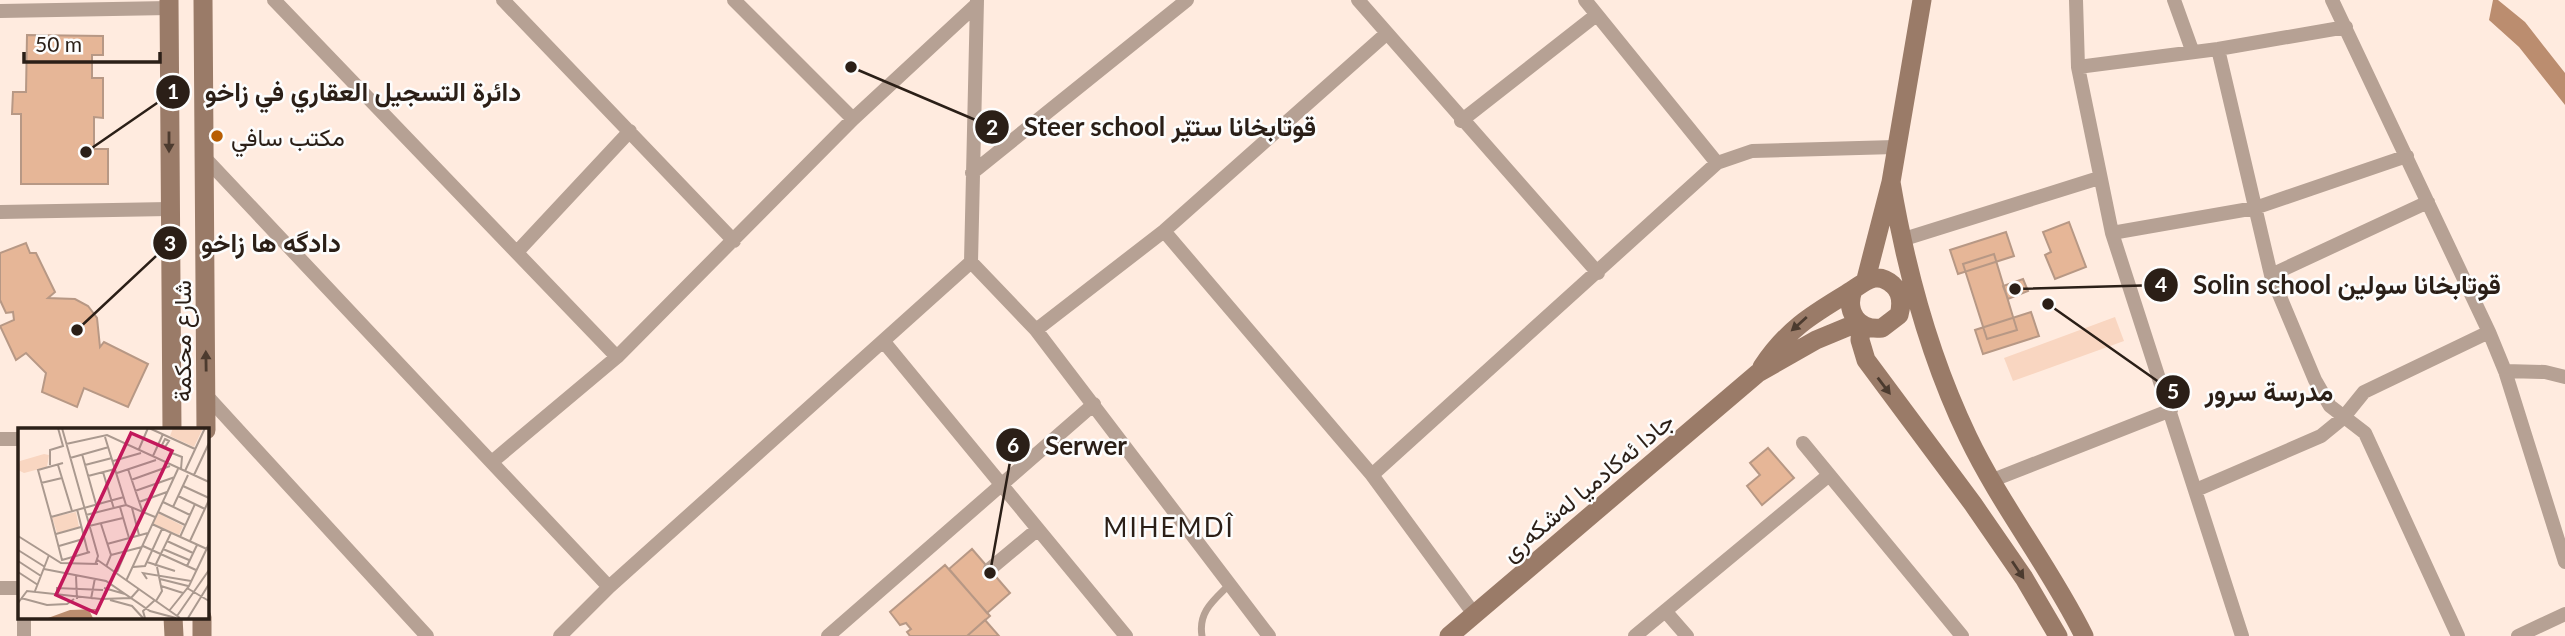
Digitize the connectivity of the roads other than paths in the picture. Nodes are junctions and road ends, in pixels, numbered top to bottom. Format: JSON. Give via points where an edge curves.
{"nodes":[{"id":1,"x":204,"y":0,"type":"edge"},
{"id":2,"x":274,"y":0,"type":"edge"},
{"id":3,"x":503,"y":0,"type":"edge"},
{"id":4,"x":734,"y":0,"type":"edge"},
{"id":5,"x":1187,"y":0,"type":"edge"},
{"id":6,"x":1358,"y":0,"type":"edge"},
{"id":7,"x":1585,"y":0,"type":"edge"},
{"id":8,"x":1922,"y":0,"type":"edge"},
{"id":9,"x":2076,"y":0,"type":"edge"},
{"id":10,"x":2174,"y":0,"type":"edge"},
{"id":11,"x":2332,"y":0,"type":"edge"},
{"id":12,"x":977,"y":2,"type":"edge"},
{"id":13,"x":169,"y":4,"type":"edge"},
{"id":14,"x":0,"y":11,"type":"edge"},
{"id":15,"x":1595,"y":16,"type":"junction"},
{"id":16,"x":2346,"y":27,"type":"junction"},
{"id":17,"x":1386,"y":34,"type":"junction"},
{"id":18,"x":2218,"y":49,"type":"junction"},
{"id":19,"x":2192,"y":50,"type":"junction"},
{"id":20,"x":2078,"y":67,"type":"junction"},
{"id":21,"x":853,"y":119,"type":"junction"},
{"id":22,"x":1461,"y":121,"type":"junction"},
{"id":23,"x":630,"y":131,"type":"junction"},
{"id":24,"x":1895,"y":147,"type":"junction"},
{"id":25,"x":2407,"y":156,"type":"junction"},
{"id":26,"x":205,"y":158,"type":"junction"},
{"id":27,"x":1717,"y":163,"type":"junction"},
{"id":28,"x":972,"y":173,"type":"junction"},
{"id":29,"x":2099,"y":178,"type":"junction"},
{"id":30,"x":1891,"y":181,"type":"junction"},
{"id":31,"x":2428,"y":202,"type":"junction"},
{"id":32,"x":2255,"y":208,"type":"junction"},
{"id":33,"x":169,"y":209,"type":"junction"},
{"id":34,"x":0,"y":212,"type":"edge"},
{"id":35,"x":1164,"y":231,"type":"junction"},
{"id":36,"x":2112,"y":233,"type":"junction"},
{"id":37,"x":1901,"y":240,"type":"junction"},
{"id":38,"x":734,"y":241,"type":"junction"},
{"id":39,"x":517,"y":252,"type":"junction"},
{"id":40,"x":971,"y":262,"type":"junction"},
{"id":41,"x":1598,"y":272,"type":"junction"},
{"id":42,"x":2271,"y":275,"type":"junction"},
{"id":43,"x":1859,"y":284,"type":"junction"},
{"id":44,"x":1898,"y":293,"type":"junction"},
{"id":45,"x":1859,"y":324,"type":"junction"},
{"id":46,"x":1925,"y":327,"type":"junction"},
{"id":47,"x":206,"y":328,"type":"junction"},
{"id":48,"x":171,"y":329,"type":"junction"},
{"id":49,"x":1036,"y":330,"type":"junction"},
{"id":50,"x":2489,"y":332,"type":"junction"},
{"id":51,"x":884,"y":342,"type":"junction"},
{"id":52,"x":617,"y":357,"type":"junction"},
{"id":53,"x":2505,"y":371,"type":"junction"},
{"id":54,"x":1758,"y":373,"type":"junction"},
{"id":55,"x":2565,"y":377,"type":"edge"},
{"id":56,"x":206,"y":395,"type":"junction"},
{"id":57,"x":1094,"y":404,"type":"junction"},
{"id":58,"x":2171,"y":410,"type":"junction"},
{"id":59,"x":2343,"y":418,"type":"junction"},
{"id":60,"x":172,"y":428,"type":"edge"},
{"id":61,"x":206,"y":428,"type":"edge"},
{"id":62,"x":0,"y":439,"type":"edge"},
{"id":63,"x":18,"y":439,"type":"edge"},
{"id":64,"x":1803,"y":443,"type":"dead end"},
{"id":65,"x":493,"y":461,"type":"junction"},
{"id":66,"x":1372,"y":475,"type":"junction"},
{"id":67,"x":1829,"y":475,"type":"junction"},
{"id":68,"x":1993,"y":480,"type":"junction"},
{"id":69,"x":1000,"y":483,"type":"junction"},
{"id":70,"x":2196,"y":490,"type":"junction"},
{"id":71,"x":1038,"y":529,"type":"junction"},
{"id":72,"x":2565,"y":562,"type":"edge"},
{"id":73,"x":990,"y":569,"type":"dead end"},
{"id":74,"x":1229,"y":585,"type":"junction"},
{"id":75,"x":609,"y":587,"type":"junction"},
{"id":76,"x":0,"y":588,"type":"edge"},
{"id":77,"x":18,"y":588,"type":"edge"},
{"id":78,"x":1666,"y":612,"type":"junction"},
{"id":79,"x":1474,"y":614,"type":"junction"},
{"id":80,"x":2565,"y":614,"type":"edge"},
{"id":81,"x":24,"y":618,"type":"edge"},
{"id":82,"x":173,"y":618,"type":"edge"},
{"id":83,"x":576,"y":631,"type":"edge"},
{"id":84,"x":24,"y":636,"type":"edge"},
{"id":85,"x":174,"y":636,"type":"edge"},
{"id":86,"x":427,"y":636,"type":"edge"},
{"id":87,"x":560,"y":636,"type":"edge"},
{"id":88,"x":828,"y":636,"type":"edge"},
{"id":89,"x":1126,"y":636,"type":"edge"},
{"id":90,"x":1202,"y":636,"type":"edge"},
{"id":91,"x":1269,"y":636,"type":"edge"},
{"id":92,"x":1448,"y":636,"type":"edge"},
{"id":93,"x":1635,"y":636,"type":"edge"},
{"id":94,"x":1687,"y":636,"type":"edge"},
{"id":95,"x":1962,"y":636,"type":"edge"},
{"id":96,"x":2058,"y":636,"type":"edge"},
{"id":97,"x":2084,"y":636,"type":"edge"},
{"id":98,"x":2242,"y":636,"type":"edge"},
{"id":99,"x":2458,"y":636,"type":"edge"},
{"id":100,"x":2518,"y":636,"type":"edge"}],
"edges":[{"from":1,"to":26,"type":"main road","name":"شارع محكمة"},
{"from":2,"to":39,"type":"street"},
{"from":3,"to":23,"type":"street"},
{"from":4,"to":21,"type":"street"},
{"from":5,"to":28,"type":"street"},
{"from":6,"to":17,"type":"street"},
{"from":7,"to":15,"type":"street"},
{"from":8,"to":24,"type":"main road"},
{"from":9,"to":20,"type":"street"},
{"from":10,"to":19,"type":"street"},
{"from":11,"to":16,"type":"street"},
{"from":12,"to":21,"type":"street"},
{"from":12,"to":28,"type":"street"},
{"from":13,"to":14,"type":"street"},
{"from":13,"to":33,"type":"main road","name":"شارع محكمة","one_way":true},
{"from":15,"to":22,"type":"street"},
{"from":15,"to":27,"type":"street"},
{"from":16,"to":18,"type":"street"},
{"from":16,"to":25,"type":"street"},
{"from":17,"to":22,"type":"street"},
{"from":17,"to":35,"type":"street"},
{"from":18,"to":19,"type":"street"},
{"from":18,"to":32,"type":"street"},
{"from":19,"to":20,"type":"street"},
{"from":20,"to":29,"type":"street"},
{"from":21,"to":38,"type":"street"},
{"from":22,"to":41,"type":"street"},
{"from":23,"to":38,"type":"street"},
{"from":23,"to":39,"type":"street"},
{"from":24,"to":27,"type":"street","via":[[1752,151]]},
{"from":24,"to":30,"type":"main road"},
{"from":25,"to":31,"type":"street"},
{"from":25,"to":32,"type":"street"},
{"from":26,"to":47,"type":"main road","name":"شارع محكمة"},
{"from":26,"to":65,"type":"street"},
{"from":27,"to":41,"type":"street"},
{"from":28,"to":40,"type":"street"},
{"from":29,"to":36,"type":"street"},
{"from":29,"to":37,"type":"street"},
{"from":30,"to":37,"type":"main road"},
{"from":30,"to":43,"type":"main road"},
{"from":31,"to":42,"type":"street"},
{"from":31,"to":50,"type":"street"},
{"from":32,"to":36,"type":"street"},
{"from":32,"to":42,"type":"street"},
{"from":33,"to":34,"type":"street"},
{"from":33,"to":48,"type":"main road","name":"شارع محكمة"},
{"from":35,"to":49,"type":"street"},
{"from":35,"to":66,"type":"street"},
{"from":36,"to":58,"type":"street"},
{"from":37,"to":44,"type":"main road"},
{"from":37,"to":46,"type":"main road"},
{"from":38,"to":52,"type":"street"},
{"from":39,"to":52,"type":"street"},
{"from":40,"to":49,"type":"street"},
{"from":40,"to":51,"type":"street"},
{"from":41,"to":66,"type":"street"},
{"from":42,"to":59,"type":"street","via":[[2315,380]]},
{"from":43,"to":44,"type":"main road","via":[[1886,280]]},
{"from":43,"to":45,"type":"main road","via":[[1850,306]]},
{"from":43,"to":54,"type":"main road","one_way":true,"via":[[1808,315],[1780,342]]},
{"from":44,"to":45,"type":"main road","via":[[1899,314],[1889,325],[1875,329]]},
{"from":44,"to":46,"type":"main road","via":[[1910,316]]},
{"from":45,"to":54,"type":"main road","via":[[1816,340]]},
{"from":45,"to":96,"type":"main road","one_way":true,"via":[[1866,360],[1973,504]]},
{"from":46,"to":68,"type":"main road","via":[[1958,415]]},
{"from":47,"to":48,"type":"main road"},
{"from":56,"to":47,"type":"main road","name":"شارع محكمة","one_way":true},
{"from":48,"to":60,"type":"main road","name":"شارع محكمة"},
{"from":49,"to":57,"type":"street"},
{"from":50,"to":53,"type":"street"},
{"from":50,"to":59,"type":"street","via":[[2364,392]]},
{"from":51,"to":69,"type":"street"},
{"from":51,"to":75,"type":"street"},
{"from":52,"to":65,"type":"street"},
{"from":53,"to":55,"type":"street"},
{"from":53,"to":72,"type":"street"},
{"from":54,"to":79,"type":"main road","name":"جادا ئه‌كادميا له‌شكه‌رى"},
{"from":56,"to":61,"type":"main road","name":"شارع محكمة"},
{"from":56,"to":86,"type":"street"},
{"from":57,"to":69,"type":"street"},
{"from":57,"to":74,"type":"street"},
{"from":58,"to":68,"type":"street"},
{"from":58,"to":70,"type":"street"},
{"from":59,"to":70,"type":"street","via":[[2321,436]]},
{"from":59,"to":99,"type":"street","via":[[2365,433]]},
{"from":62,"to":63,"type":"street"},
{"from":64,"to":67,"type":"street"},
{"from":65,"to":75,"type":"street"},
{"from":66,"to":79,"type":"street"},
{"from":67,"to":78,"type":"street"},
{"from":67,"to":95,"type":"street"},
{"from":68,"to":97,"type":"main road"},
{"from":69,"to":71,"type":"street"},
{"from":69,"to":88,"type":"street"},
{"from":70,"to":98,"type":"street"},
{"from":71,"to":73,"type":"street"},
{"from":71,"to":89,"type":"street"},
{"from":74,"to":90,"type":"lane","via":[[1206,608]]},
{"from":74,"to":91,"type":"street"},
{"from":75,"to":83,"type":"street"},
{"from":76,"to":77,"type":"street"},
{"from":78,"to":93,"type":"street"},
{"from":78,"to":94,"type":"street"},
{"from":79,"to":92,"type":"main road","name":"جادا ئه‌كادميا له‌شكه‌رى"},
{"from":80,"to":100,"type":"street"},
{"from":81,"to":84,"type":"street"},
{"from":82,"to":85,"type":"main road"},
{"from":83,"to":87,"type":"street"}]}
